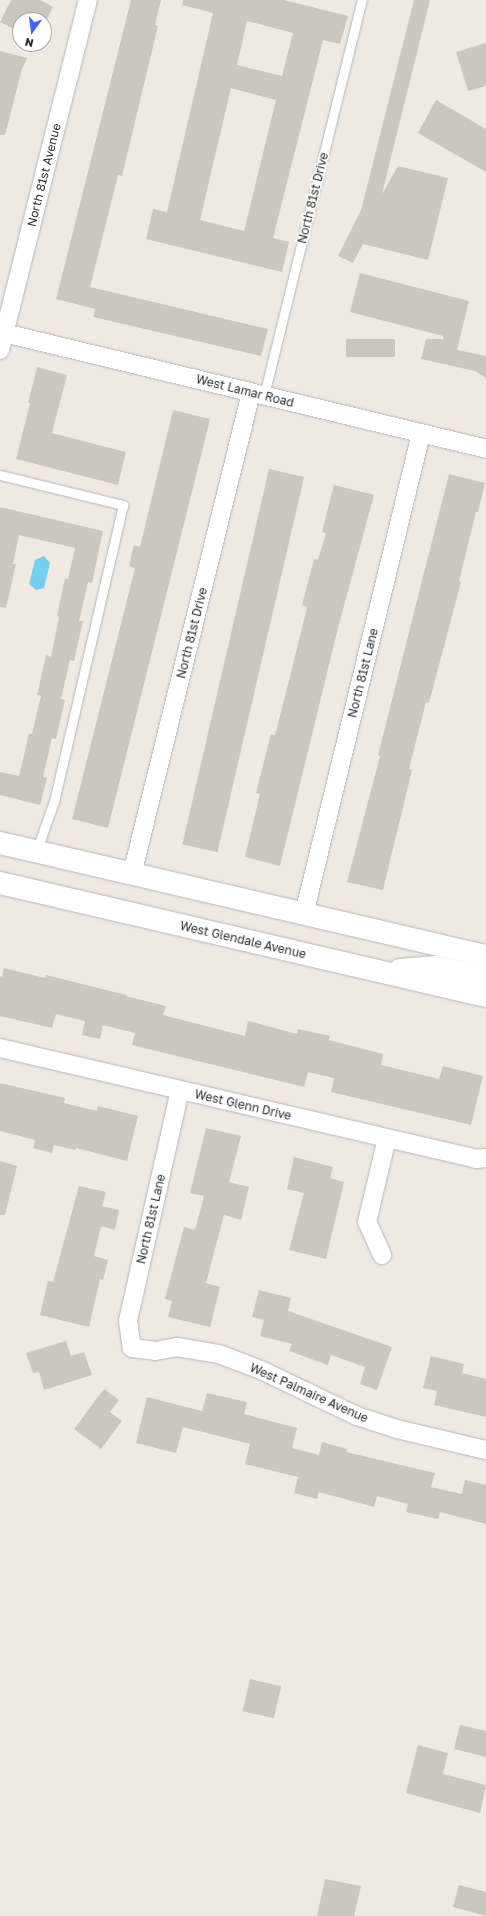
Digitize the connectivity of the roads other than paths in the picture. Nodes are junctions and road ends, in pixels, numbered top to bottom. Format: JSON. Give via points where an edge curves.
{"nodes":[{"id":1,"x":88,"y":0,"type":"edge"},
{"id":2,"x":362,"y":0,"type":"edge"},
{"id":3,"x":4,"y":333,"type":"junction"},
{"id":4,"x":0,"y":350,"type":"edge"},
{"id":5,"x":257,"y":394,"type":"junction"},
{"id":6,"x":421,"y":433,"type":"junction"},
{"id":7,"x":486,"y":449,"type":"edge"},
{"id":8,"x":0,"y":475,"type":"edge"},
{"id":9,"x":0,"y":843,"type":"edge"},
{"id":10,"x":36,"y":852,"type":"junction"},
{"id":11,"x":132,"y":874,"type":"junction"},
{"id":12,"x":0,"y":883,"type":"edge"},
{"id":13,"x":304,"y":914,"type":"junction"},
{"id":14,"x":486,"y":956,"type":"edge"},
{"id":15,"x":381,"y":972,"type":"junction"},
{"id":16,"x":486,"y":978,"type":"edge"},
{"id":17,"x":486,"y":996,"type":"edge"},
{"id":18,"x":0,"y":1048,"type":"edge"},
{"id":19,"x":180,"y":1090,"type":"junction"},
{"id":20,"x":387,"y":1138,"type":"junction"},
{"id":21,"x":486,"y":1158,"type":"edge"},
{"id":22,"x":382,"y":1255,"type":"dead end"},
{"id":23,"x":132,"y":1348,"type":"joint"},
{"id":24,"x":486,"y":1450,"type":"edge"}],
"edges":[{"from":1,"to":3,"type":"street","name":"North 81st Avenue"},
{"from":2,"to":5,"type":"lane","name":"North 81st Drive"},
{"from":3,"to":4,"type":"street","name":"North 81st Avenue"},
{"from":3,"to":5,"type":"street","name":"West Lamar Road"},
{"from":5,"to":6,"type":"street","name":"West Lamar Road"},
{"from":5,"to":11,"type":"street","name":"North 81st Drive"},
{"from":6,"to":7,"type":"street","name":"West Lamar Road"},
{"from":6,"to":13,"type":"street","name":"North 81st Lane"},
{"from":8,"to":10,"type":"lane","via":[[123,505],[54,801]]},
{"from":9,"to":10,"type":"main road"},
{"from":10,"to":11,"type":"main road"},
{"from":11,"to":13,"type":"main road"},
{"from":12,"to":15,"type":"main road","name":"West Glendale Avenue"},
{"from":13,"to":14,"type":"main road"},
{"from":15,"to":16,"type":"main road","via":[[436,967]]},
{"from":15,"to":17,"type":"main road","name":"West Glendale Avenue"},
{"from":18,"to":19,"type":"street","name":"West Glenn Drive"},
{"from":19,"to":20,"type":"street","name":"West Glenn Drive"},
{"from":19,"to":23,"type":"street","name":"North 81st Lane","via":[[128,1321]]},
{"from":20,"to":21,"type":"street","name":"West Glenn Drive","via":[[476,1159]]},
{"from":20,"to":22,"type":"street","via":[[367,1222]]},
{"from":23,"to":24,"type":"street","name":"West Palmaire Avenue","via":[[155,1351],[177,1347],[219,1354],[261,1370],[357,1416],[397,1429]]}]}
